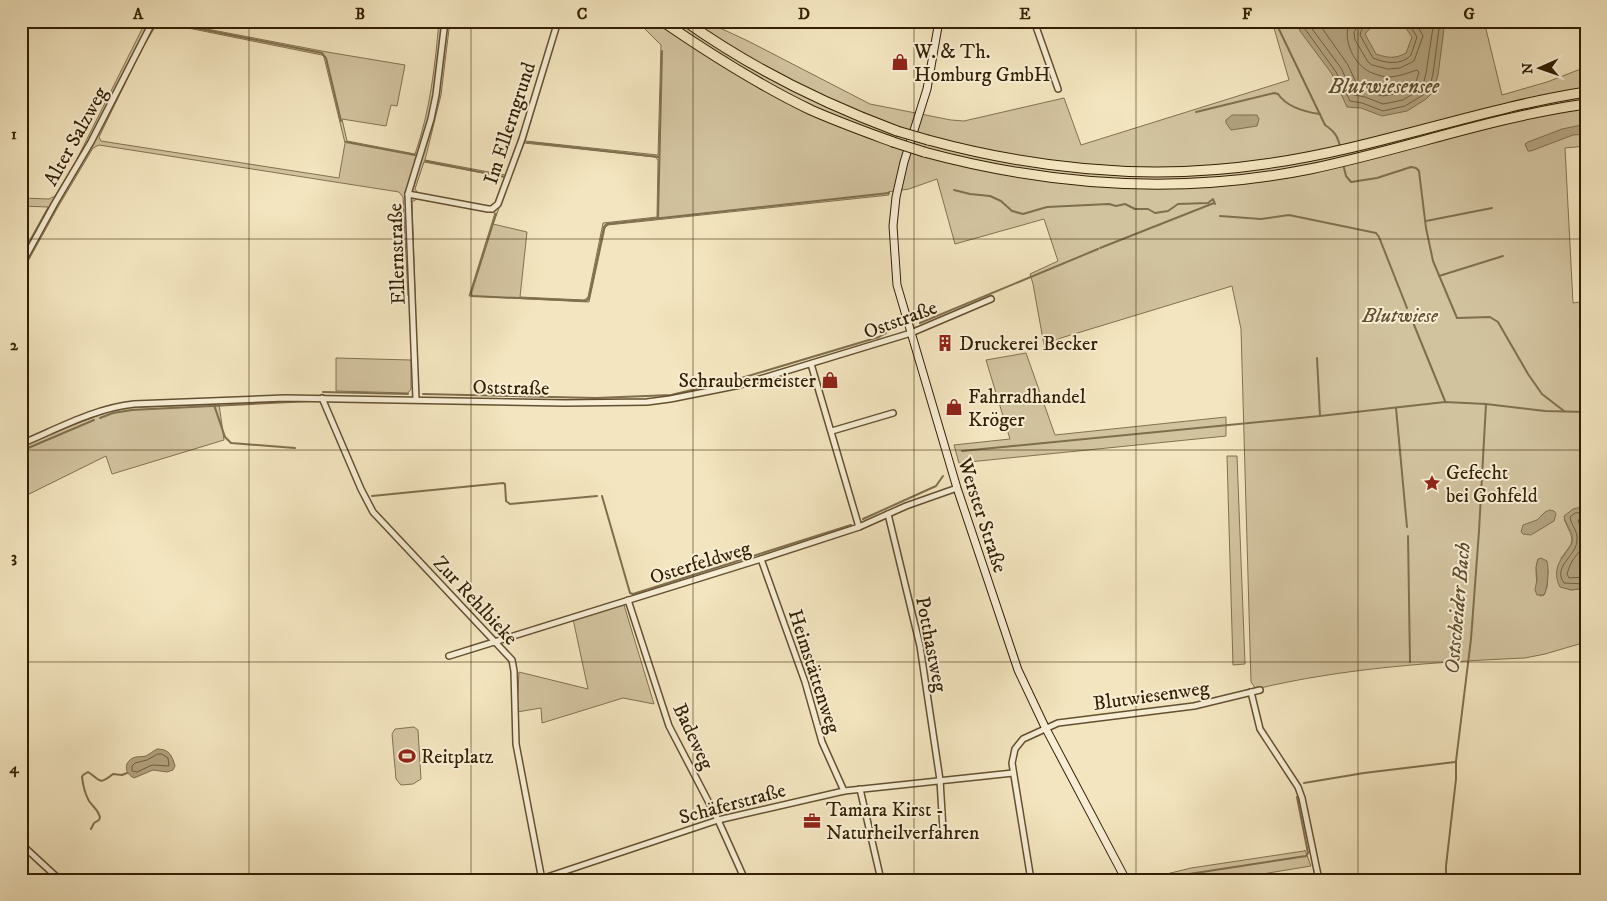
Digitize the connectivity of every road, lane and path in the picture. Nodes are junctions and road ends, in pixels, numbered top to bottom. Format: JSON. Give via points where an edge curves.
{"nodes":[{"id":1,"x":153,"y":21,"type":"edge"},
{"id":2,"x":445,"y":21,"type":"edge"},
{"id":3,"x":558,"y":21,"type":"edge"},
{"id":4,"x":662,"y":21,"type":"edge"},
{"id":5,"x":684,"y":21,"type":"edge"},
{"id":6,"x":740,"y":21,"type":"edge"},
{"id":7,"x":939,"y":21,"type":"edge"},
{"id":8,"x":1034,"y":21,"type":"edge"},
{"id":9,"x":736,"y":22,"type":"edge"},
{"id":10,"x":1058,"y":89,"type":"dead end"},
{"id":11,"x":1586,"y":92,"type":"edge"},
{"id":12,"x":1586,"y":104,"type":"edge"},
{"id":13,"x":408,"y":194,"type":"junction"},
{"id":14,"x":21,"y":265,"type":"edge"},
{"id":15,"x":990,"y":299,"type":"dead end"},
{"id":16,"x":911,"y":334,"type":"junction"},
{"id":17,"x":811,"y":364,"type":"junction"},
{"id":18,"x":322,"y":398,"type":"junction"},
{"id":19,"x":416,"y":399,"type":"junction"},
{"id":20,"x":893,"y":413,"type":"dead end"},
{"id":21,"x":832,"y":431,"type":"junction"},
{"id":22,"x":21,"y":444,"type":"edge"},
{"id":23,"x":957,"y":488,"type":"junction"},
{"id":24,"x":888,"y":514,"type":"junction"},
{"id":25,"x":859,"y":527,"type":"junction"},
{"id":26,"x":761,"y":559,"type":"junction"},
{"id":27,"x":628,"y":600,"type":"junction"},
{"id":28,"x":495,"y":641,"type":"junction"},
{"id":29,"x":449,"y":656,"type":"dead end"},
{"id":30,"x":1260,"y":690,"type":"dead end"},
{"id":31,"x":1251,"y":692,"type":"junction"},
{"id":32,"x":1045,"y":727,"type":"junction"},
{"id":33,"x":1013,"y":772,"type":"junction"},
{"id":34,"x":940,"y":780,"type":"junction"},
{"id":35,"x":860,"y":790,"type":"junction"},
{"id":36,"x":844,"y":791,"type":"junction"},
{"id":37,"x":718,"y":820,"type":"junction"},
{"id":38,"x":943,"y":830,"type":"dead end"},
{"id":39,"x":21,"y":844,"type":"edge"},
{"id":40,"x":541,"y":879,"type":"edge"},
{"id":41,"x":60,"y":880,"type":"edge"},
{"id":42,"x":745,"y":880,"type":"edge"},
{"id":43,"x":881,"y":880,"type":"edge"},
{"id":44,"x":1031,"y":880,"type":"edge"},
{"id":45,"x":1126,"y":880,"type":"edge"},
{"id":46,"x":1319,"y":880,"type":"edge"}],
"edges":[{"from":1,"to":14,"type":"street","name":"Alter Salzweg","via":[[91,142]]},
{"from":2,"to":13,"type":"street","name":"Ellernstraße","via":[[434,103]]},
{"from":3,"to":13,"type":"street","name":"Im Ellerngrund","via":[[522,139],[498,204],[488,209]]},
{"from":4,"to":12,"type":"highway","bridge":true,"via":[[764,86],[812,110],[924,152],[983,167],[1061,179],[1124,184],[1215,182],[1284,174],[1519,116]]},
{"from":5,"to":11,"type":"highway","bridge":true,"via":[[784,82],[857,116],[928,140],[1045,166],[1124,172],[1206,171],[1265,164],[1330,152],[1514,106]]},
{"from":6,"to":9,"type":"street"},
{"from":7,"to":16,"type":"main road","name":"Werster Straße","via":[[927,89],[896,192],[893,226],[897,285]]},
{"from":8,"to":10,"type":"street"},
{"from":13,"to":19,"type":"street","name":"Ellernstraße"},
{"from":15,"to":16,"type":"street","name":"Oststraße"},
{"from":16,"to":17,"type":"street","name":"Oststraße"},
{"from":16,"to":23,"type":"main road","name":"Werster Straße"},
{"from":17,"to":19,"type":"street","name":"Oststraße","via":[[670,400],[565,403]]},
{"from":17,"to":21,"type":"street"},
{"from":18,"to":19,"type":"street","name":"Oststraße"},
{"from":18,"to":22,"type":"street","name":"Oststraße","via":[[117,406]]},
{"from":18,"to":28,"type":"street","name":"Zur Rehlbieke","via":[[373,512]]},
{"from":20,"to":21,"type":"street"},
{"from":21,"to":25,"type":"street"},
{"from":23,"to":24,"type":"street","name":"Osterfeldweg"},
{"from":23,"to":32,"type":"main road","name":"Werster Straße","via":[[1018,670]]},
{"from":24,"to":25,"type":"street","name":"Osterfeldweg"},
{"from":24,"to":34,"type":"street","name":"Potthastweg","via":[[920,646]]},
{"from":25,"to":26,"type":"street","name":"Osterfeldweg"},
{"from":26,"to":27,"type":"street","name":"Osterfeldweg"},
{"from":26,"to":36,"type":"street","name":"Heimstättenweg","via":[[805,682],[822,742]]},
{"from":27,"to":28,"type":"street","name":"Osterfeldweg"},
{"from":27,"to":37,"type":"street","name":"Badeweg","via":[[669,726]]},
{"from":28,"to":29,"type":"street","name":"Osterfeldweg"},
{"from":28,"to":40,"type":"street","name":"Zur Rehlbieke","via":[[512,660],[516,744]]},
{"from":30,"to":31,"type":"street","name":"Blutwiesenweg"},
{"from":31,"to":32,"type":"street","name":"Blutwiesenweg","via":[[1194,706]]},
{"from":31,"to":46,"type":"street","via":[[1260,729],[1302,798]]},
{"from":32,"to":33,"type":"street","name":"Blutwiesenweg","via":[[1018,744],[1013,754]]},
{"from":32,"to":45,"type":"main road","name":"Werster Straße"},
{"from":33,"to":34,"type":"street","name":"Schäferstraße"},
{"from":33,"to":44,"type":"street","name":"Blutwiesenweg"},
{"from":34,"to":35,"type":"street","name":"Schäferstraße"},
{"from":34,"to":38,"type":"street"},
{"from":35,"to":36,"type":"street","name":"Schäferstraße"},
{"from":35,"to":43,"type":"street"},
{"from":36,"to":37,"type":"street","name":"Schäferstraße"},
{"from":37,"to":40,"type":"street","name":"Schäferstraße"},
{"from":37,"to":42,"type":"street","name":"Badeweg"},
{"from":39,"to":41,"type":"street"}]}
